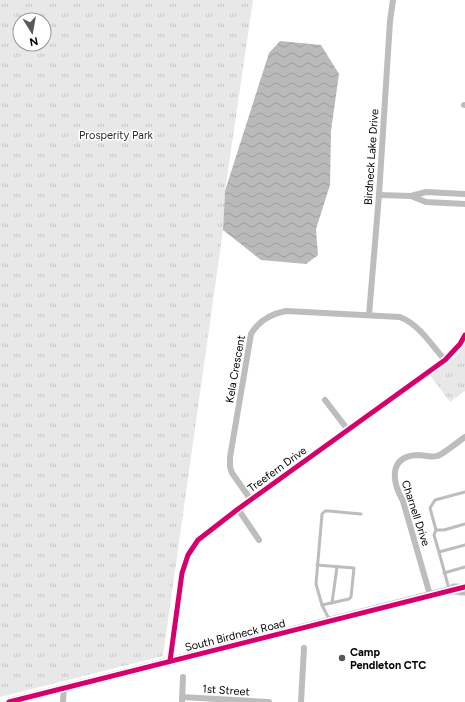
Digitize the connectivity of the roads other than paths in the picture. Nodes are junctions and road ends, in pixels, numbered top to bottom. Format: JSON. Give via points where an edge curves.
{"nodes":[{"id":1,"x":393,"y":0,"type":"edge"},
{"id":2,"x":465,"y":194,"type":"edge"},
{"id":3,"x":379,"y":195,"type":"junction"},
{"id":4,"x":411,"y":196,"type":"junction"},
{"id":5,"x":465,"y":204,"type":"edge"},
{"id":6,"x":370,"y":315,"type":"junction"},
{"id":7,"x":465,"y":335,"type":"edge"},
{"id":8,"x":445,"y":360,"type":"junction"},
{"id":9,"x":325,"y":400,"type":"dead end"},
{"id":10,"x":348,"y":430,"type":"junction"},
{"id":11,"x":465,"y":437,"type":"edge"},
{"id":12,"x":465,"y":492,"type":"edge"},
{"id":13,"x":251,"y":500,"type":"junction"},
{"id":14,"x":238,"y":509,"type":"junction"},
{"id":15,"x":361,"y":514,"type":"dead end"},
{"id":16,"x":465,"y":524,"type":"edge"},
{"id":17,"x":436,"y":530,"type":"junction"},
{"id":18,"x":259,"y":540,"type":"dead end"},
{"id":19,"x":465,"y":545,"type":"edge"},
{"id":20,"x":438,"y":552,"type":"junction"},
{"id":21,"x":317,"y":565,"type":"junction"},
{"id":22,"x":337,"y":567,"type":"junction"},
{"id":23,"x":465,"y":567,"type":"edge"},
{"id":24,"x":444,"y":572,"type":"junction"},
{"id":25,"x":465,"y":587,"type":"edge"},
{"id":26,"x":452,"y":590,"type":"junction"},
{"id":27,"x":465,"y":590,"type":"edge"},
{"id":28,"x":430,"y":595,"type":"junction"},
{"id":29,"x":332,"y":603,"type":"junction"},
{"id":30,"x":322,"y":605,"type":"junction"},
{"id":31,"x":330,"y":621,"type":"junction"},
{"id":32,"x":304,"y":648,"type":"dead end"},
{"id":33,"x":170,"y":661,"type":"junction"},
{"id":34,"x":183,"y":678,"type":"dead end"},
{"id":35,"x":64,"y":688,"type":"junction"},
{"id":36,"x":182,"y":699,"type":"edge"},
{"id":37,"x":9,"y":702,"type":"edge"},
{"id":38,"x":63,"y":702,"type":"edge"},
{"id":39,"x":269,"y":702,"type":"edge"},
{"id":40,"x":301,"y":702,"type":"edge"}],
"edges":[{"from":1,"to":3,"type":"street","name":"Birdneck Lake Drive"},
{"from":2,"to":4,"type":"street","via":[[426,192]]},
{"from":3,"to":4,"type":"street"},
{"from":3,"to":6,"type":"street","name":"Birdneck Lake Drive"},
{"from":4,"to":5,"type":"street","via":[[426,202]]},
{"from":6,"to":8,"type":"street","name":"Kela Crescent","via":[[409,321]]},
{"from":6,"to":13,"type":"street","name":"Kela Crescent","via":[[286,311],[263,320],[251,334],[230,466]]},
{"from":7,"to":8,"type":"street","name":"Treefern Drive"},
{"from":8,"to":10,"type":"street","name":"Treefern Drive"},
{"from":9,"to":10,"type":"street"},
{"from":10,"to":13,"type":"street","name":"Treefern Drive"},
{"from":11,"to":28,"type":"street","name":"Charnell Drive","via":[[437,456],[417,455],[404,459],[394,475],[396,489],[403,501]]},
{"from":12,"to":17,"type":"lane","via":[[435,500],[430,508]]},
{"from":13,"to":14,"type":"street","name":"Treefern Drive"},
{"from":14,"to":18,"type":"street"},
{"from":14,"to":33,"type":"street","name":"Treefern Drive","via":[[198,540],[185,562]]},
{"from":15,"to":21,"type":"lane","via":[[329,511],[322,514]]},
{"from":16,"to":17,"type":"lane"},
{"from":17,"to":20,"type":"lane","via":[[434,534]]},
{"from":19,"to":20,"type":"lane"},
{"from":20,"to":24,"type":"lane"},
{"from":21,"to":22,"type":"lane"},
{"from":21,"to":30,"type":"lane","via":[[316,584]]},
{"from":22,"to":29,"type":"lane"},
{"from":22,"to":29,"type":"lane","via":[[354,568],[351,596],[349,599]]},
{"from":23,"to":24,"type":"lane"},
{"from":24,"to":26,"type":"lane"},
{"from":25,"to":26,"type":"street","name":"South Birdneck Road"},
{"from":26,"to":27,"type":"highway"},
{"from":26,"to":28,"type":"street","name":"South Birdneck Road"},
{"from":28,"to":31,"type":"street","name":"South Birdneck Road"},
{"from":29,"to":30,"type":"lane"},
{"from":30,"to":31,"type":"lane"},
{"from":31,"to":33,"type":"street","name":"South Birdneck Road"},
{"from":32,"to":40,"type":"street"},
{"from":33,"to":35,"type":"street","name":"South Birdneck Road"},
{"from":34,"to":36,"type":"street"},
{"from":35,"to":37,"type":"street","name":"South Birdneck Road"},
{"from":35,"to":38,"type":"street"},
{"from":36,"to":39,"type":"street","name":"1st Street"}]}
